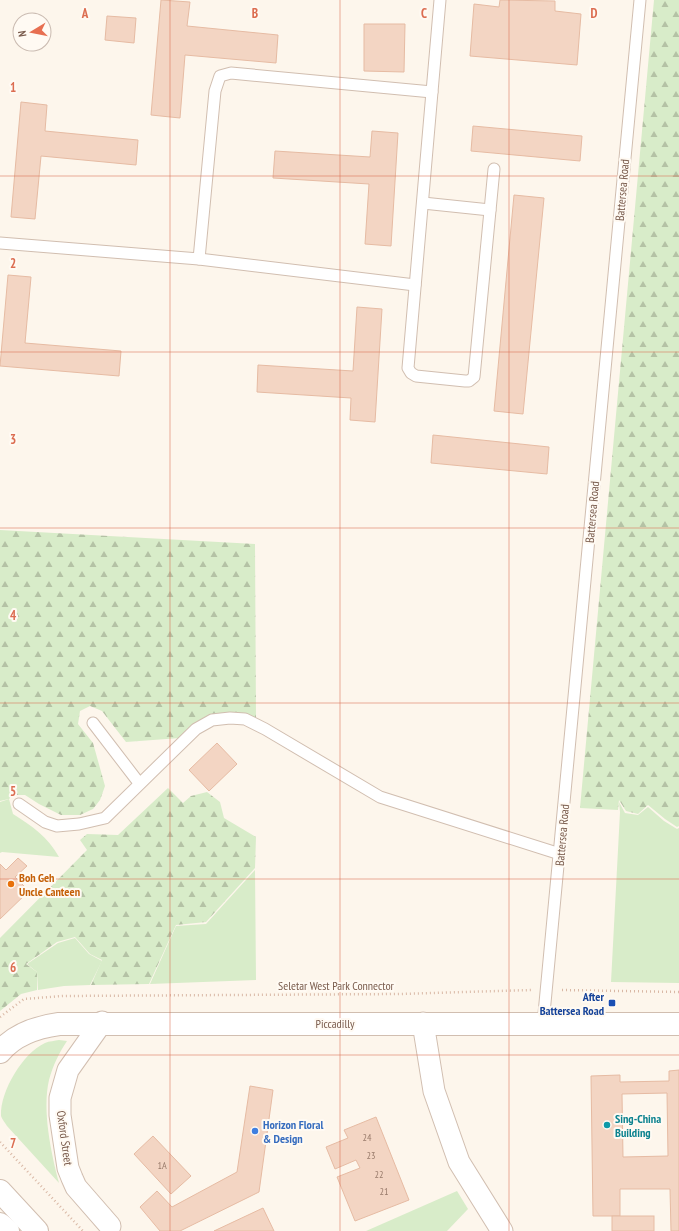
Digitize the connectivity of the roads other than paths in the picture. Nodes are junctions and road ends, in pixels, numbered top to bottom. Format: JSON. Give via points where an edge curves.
{"nodes":[{"id":1,"x":440,"y":0,"type":"edge"},
{"id":2,"x":640,"y":0,"type":"edge"},
{"id":3,"x":432,"y":92,"type":"junction"},
{"id":4,"x":494,"y":169,"type":"dead end"},
{"id":5,"x":423,"y":203,"type":"junction"},
{"id":6,"x":490,"y":210,"type":"junction"},
{"id":7,"x":0,"y":243,"type":"edge"},
{"id":8,"x":199,"y":259,"type":"junction"},
{"id":9,"x":415,"y":285,"type":"junction"},
{"id":10,"x":93,"y":723,"type":"dead end"},
{"id":11,"x":139,"y":783,"type":"junction"},
{"id":12,"x":19,"y":804,"type":"dead end"},
{"id":13,"x":560,"y":854,"type":"junction"},
{"id":14,"x":102,"y":1022,"type":"junction"},
{"id":15,"x":423,"y":1023,"type":"junction"},
{"id":16,"x":544,"y":1024,"type":"junction"},
{"id":17,"x":679,"y":1024,"type":"edge"},
{"id":18,"x":0,"y":1052,"type":"edge"},
{"id":19,"x":2,"y":1189,"type":"edge"},
{"id":20,"x":0,"y":1224,"type":"edge"},
{"id":21,"x":110,"y":1226,"type":"dead end"},
{"id":22,"x":8,"y":1231,"type":"edge"},
{"id":23,"x":37,"y":1231,"type":"edge"},
{"id":24,"x":502,"y":1231,"type":"edge"}],
"edges":[{"from":1,"to":3,"type":"lane"},
{"from":2,"to":13,"type":"lane","name":"Battersea Road"},
{"from":3,"to":5,"type":"lane"},
{"from":3,"to":8,"type":"lane","via":[[231,73],[220,76],[215,91]]},
{"from":4,"to":6,"type":"lane"},
{"from":5,"to":6,"type":"lane"},
{"from":5,"to":9,"type":"lane"},
{"from":6,"to":9,"type":"lane","via":[[475,374],[472,379],[416,376],[409,370]]},
{"from":7,"to":8,"type":"lane"},
{"from":8,"to":9,"type":"lane"},
{"from":10,"to":11,"type":"lane"},
{"from":11,"to":12,"type":"lane","via":[[105,818],[79,824],[57,826],[31,814]]},
{"from":11,"to":13,"type":"lane","via":[[196,729],[212,720],[245,719],[380,797]]},
{"from":13,"to":16,"type":"lane","name":"Battersea Road"},
{"from":14,"to":15,"type":"street","name":"Piccadilly"},
{"from":14,"to":18,"type":"street","name":"Piccadilly","via":[[41,1026],[27,1032]]},
{"from":14,"to":21,"type":"street","name":"Oxford Street","via":[[68,1070],[60,1098],[60,1115],[68,1168],[76,1187]]},
{"from":15,"to":16,"type":"street","name":"Piccadilly"},
{"from":15,"to":24,"type":"street","via":[[434,1091],[459,1162]]},
{"from":16,"to":17,"type":"street","name":"Piccadilly"},
{"from":19,"to":23,"type":"street"},
{"from":20,"to":22,"type":"street"}]}
